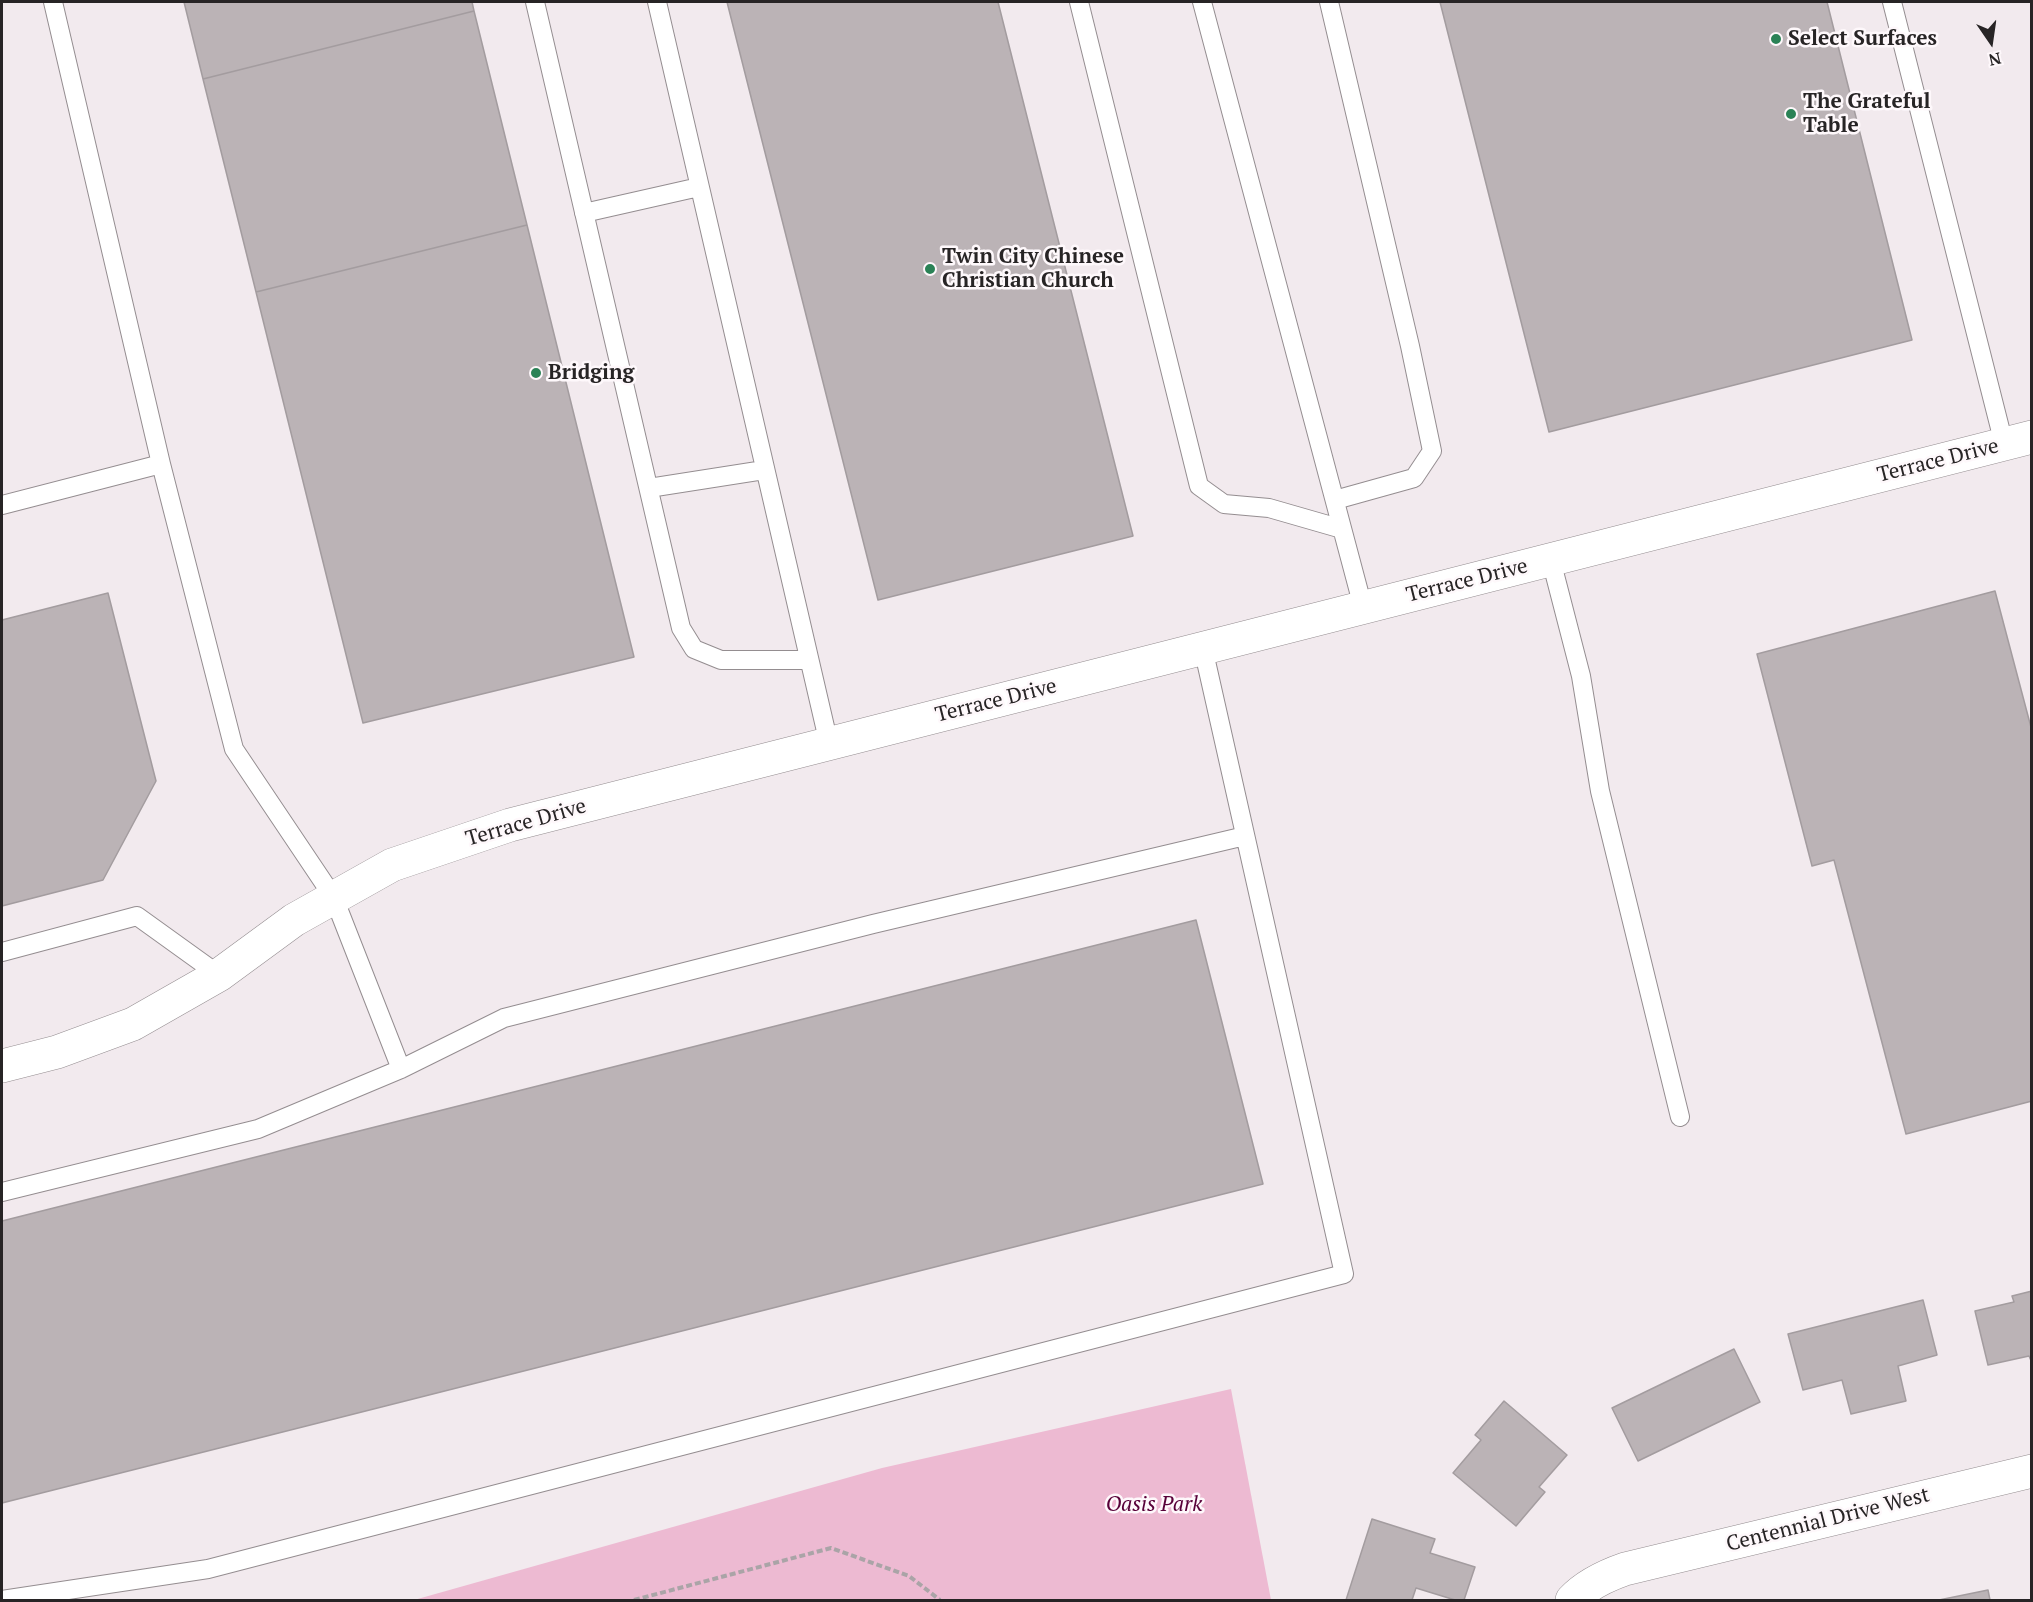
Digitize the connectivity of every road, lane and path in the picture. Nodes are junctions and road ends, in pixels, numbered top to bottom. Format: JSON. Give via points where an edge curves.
{"nodes":[{"id":1,"x":53,"y":2,"type":"edge"},
{"id":2,"x":535,"y":2,"type":"edge"},
{"id":3,"x":657,"y":2,"type":"edge"},
{"id":4,"x":1079,"y":2,"type":"edge"},
{"id":5,"x":1202,"y":2,"type":"edge"},
{"id":6,"x":1329,"y":2,"type":"edge"},
{"id":7,"x":1892,"y":2,"type":"edge"},
{"id":8,"x":699,"y":187,"type":"junction"},
{"id":9,"x":584,"y":213,"type":"junction"},
{"id":10,"x":2018,"y":441,"type":"edge"},
{"id":11,"x":161,"y":464,"type":"junction"},
{"id":12,"x":764,"y":470,"type":"junction"},
{"id":13,"x":649,"y":488,"type":"junction"},
{"id":14,"x":1335,"y":500,"type":"junction"},
{"id":15,"x":2,"y":505,"type":"edge"},
{"id":16,"x":1342,"y":529,"type":"junction"},
{"id":17,"x":1551,"y":560,"type":"junction"},
{"id":18,"x":1364,"y":607,"type":"junction"},
{"id":19,"x":1203,"y":648,"type":"junction"},
{"id":20,"x":808,"y":660,"type":"junction"},
{"id":21,"x":829,"y":744,"type":"junction"},
{"id":22,"x":1245,"y":836,"type":"junction"},
{"id":23,"x":334,"y":898,"type":"junction"},
{"id":24,"x":2,"y":952,"type":"edge"},
{"id":25,"x":219,"y":975,"type":"junction"},
{"id":26,"x":2,"y":1066,"type":"edge"},
{"id":27,"x":401,"y":1069,"type":"junction"},
{"id":28,"x":1680,"y":1117,"type":"dead end"},
{"id":29,"x":2,"y":1192,"type":"edge"},
{"id":30,"x":2031,"y":1471,"type":"edge"},
{"id":31,"x":2,"y":1600,"type":"edge"},
{"id":32,"x":634,"y":1600,"type":"edge"},
{"id":33,"x":940,"y":1600,"type":"edge"},
{"id":34,"x":1572,"y":1600,"type":"edge"}],
"edges":[{"from":1,"to":11,"type":"lane"},
{"from":2,"to":9,"type":"lane"},
{"from":3,"to":8,"type":"lane"},
{"from":4,"to":16,"type":"lane","via":[[1199,486],[1224,504],[1269,508]]},
{"from":5,"to":14,"type":"lane"},
{"from":6,"to":14,"type":"lane","via":[[1432,451],[1414,478]]},
{"from":7,"to":10,"type":"lane"},
{"from":8,"to":9,"type":"lane"},
{"from":8,"to":12,"type":"lane"},
{"from":9,"to":13,"type":"lane"},
{"from":10,"to":17,"type":"street","name":"Terrace Drive"},
{"from":11,"to":15,"type":"lane"},
{"from":11,"to":23,"type":"lane","via":[[234,749]]},
{"from":12,"to":13,"type":"lane"},
{"from":12,"to":20,"type":"lane"},
{"from":13,"to":20,"type":"lane","via":[[681,628],[694,649],[721,660]]},
{"from":14,"to":16,"type":"lane"},
{"from":16,"to":18,"type":"lane"},
{"from":17,"to":18,"type":"street","name":"Terrace Drive"},
{"from":17,"to":28,"type":"lane","via":[[1581,676],[1600,791]]},
{"from":18,"to":19,"type":"street","name":"Terrace Drive"},
{"from":19,"to":21,"type":"street","name":"Terrace Drive"},
{"from":19,"to":22,"type":"lane"},
{"from":20,"to":21,"type":"lane"},
{"from":21,"to":23,"type":"street","name":"Terrace Drive","via":[[510,825],[392,865]]},
{"from":22,"to":27,"type":"lane","via":[[873,924],[504,1018]]},
{"from":22,"to":31,"type":"lane","via":[[1344,1275],[208,1569]]},
{"from":23,"to":25,"type":"street","name":"Terrace Drive","via":[[294,920]]},
{"from":23,"to":27,"type":"lane"},
{"from":24,"to":25,"type":"lane","via":[[137,916]]},
{"from":25,"to":26,"type":"street","name":"Terrace Drive","via":[[133,1024],[57,1052]]},
{"from":27,"to":29,"type":"lane","via":[[258,1129]]},
{"from":30,"to":34,"type":"street","name":"Centennial Drive West","via":[[1625,1569],[1608,1575]]},
{"from":32,"to":33,"type":"path","via":[[831,1548],[909,1576]]}]}
